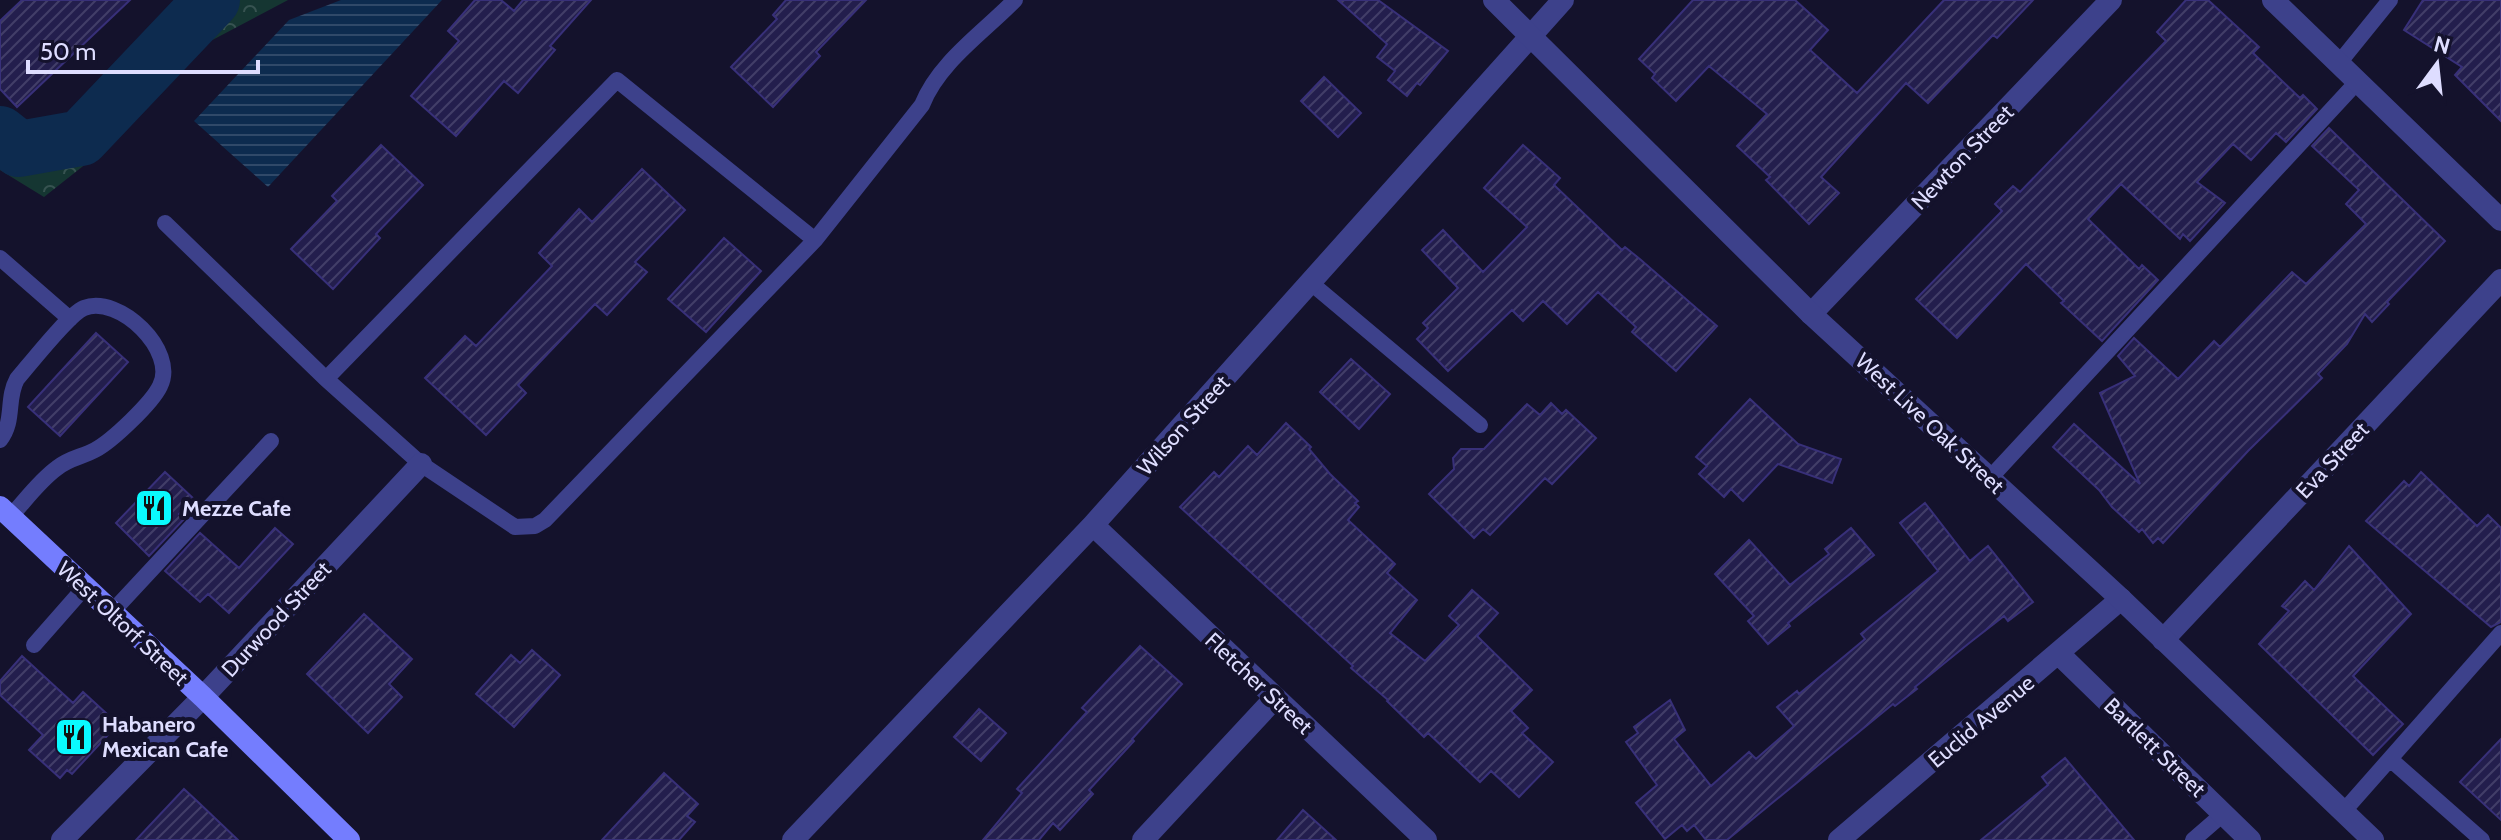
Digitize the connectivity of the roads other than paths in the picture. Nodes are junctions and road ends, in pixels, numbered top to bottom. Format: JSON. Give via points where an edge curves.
{"nodes":[{"id":1,"x":1015,"y":0,"type":"edge"},
{"id":2,"x":1494,"y":0,"type":"edge"},
{"id":3,"x":1563,"y":0,"type":"edge"},
{"id":4,"x":2111,"y":0,"type":"edge"},
{"id":5,"x":2273,"y":0,"type":"edge"},
{"id":6,"x":2390,"y":0,"type":"edge"},
{"id":7,"x":1530,"y":33,"type":"junction"},
{"id":8,"x":2339,"y":63,"type":"junction"},
{"id":9,"x":2358,"y":81,"type":"junction"},
{"id":10,"x":2501,"y":220,"type":"edge"},
{"id":11,"x":165,"y":223,"type":"dead end"},
{"id":12,"x":815,"y":240,"type":"junction"},
{"id":13,"x":0,"y":258,"type":"edge"},
{"id":14,"x":2501,"y":280,"type":"edge"},
{"id":15,"x":1311,"y":283,"type":"junction"},
{"id":16,"x":1811,"y":314,"type":"junction"},
{"id":17,"x":70,"y":319,"type":"junction"},
{"id":18,"x":326,"y":379,"type":"junction"},
{"id":19,"x":6,"y":383,"type":"edge"},
{"id":20,"x":1480,"y":425,"type":"dead end"},
{"id":21,"x":0,"y":440,"type":"edge"},
{"id":22,"x":271,"y":441,"type":"dead end"},
{"id":23,"x":421,"y":464,"type":"junction"},
{"id":24,"x":1990,"y":478,"type":"junction"},
{"id":25,"x":5,"y":512,"type":"edge"},
{"id":26,"x":1093,"y":525,"type":"junction"},
{"id":27,"x":85,"y":587,"type":"junction"},
{"id":28,"x":2121,"y":599,"type":"junction"},
{"id":29,"x":112,"y":612,"type":"junction"},
{"id":30,"x":2501,"y":633,"type":"edge"},
{"id":31,"x":2163,"y":640,"type":"junction"},
{"id":32,"x":34,"y":645,"type":"dead end"},
{"id":33,"x":2059,"y":654,"type":"junction"},
{"id":34,"x":203,"y":697,"type":"junction"},
{"id":35,"x":1275,"y":698,"type":"junction"},
{"id":36,"x":2390,"y":759,"type":"junction"},
{"id":37,"x":2343,"y":812,"type":"junction"},
{"id":38,"x":2223,"y":814,"type":"junction"},
{"id":39,"x":62,"y":840,"type":"edge"},
{"id":40,"x":349,"y":840,"type":"edge"},
{"id":41,"x":793,"y":840,"type":"edge"},
{"id":42,"x":1143,"y":840,"type":"edge"},
{"id":43,"x":1426,"y":840,"type":"edge"},
{"id":44,"x":1839,"y":840,"type":"edge"},
{"id":45,"x":2193,"y":840,"type":"edge"},
{"id":46,"x":2250,"y":840,"type":"edge"},
{"id":47,"x":2373,"y":840,"type":"edge"},
{"id":48,"x":2482,"y":840,"type":"edge"}],
"edges":[{"from":1,"to":12,"type":"lane","via":[[952,60]]},
{"from":2,"to":7,"type":"street","name":"West Live Oak Street"},
{"from":3,"to":7,"type":"street","name":"Wilson Street"},
{"from":4,"to":16,"type":"street","name":"Newton Street"},
{"from":5,"to":8,"type":"street"},
{"from":6,"to":8,"type":"lane"},
{"from":7,"to":15,"type":"street","name":"Wilson Street"},
{"from":7,"to":16,"type":"street","name":"West Live Oak Street"},
{"from":8,"to":9,"type":"street"},
{"from":9,"to":10,"type":"street"},
{"from":9,"to":24,"type":"lane"},
{"from":11,"to":18,"type":"lane"},
{"from":12,"to":18,"type":"lane","via":[[617,80]]},
{"from":12,"to":23,"type":"lane","via":[[535,526],[515,527]]},
{"from":13,"to":17,"type":"lane"},
{"from":14,"to":31,"type":"street","name":"Eva Street"},
{"from":15,"to":20,"type":"lane"},
{"from":15,"to":26,"type":"street","name":"Wilson Street"},
{"from":16,"to":24,"type":"street","name":"West Live Oak Street"},
{"from":17,"to":19,"type":"lane","via":[[17,379]]},
{"from":17,"to":25,"type":"lane","via":[[85,307],[99,307],[133,321],[163,361],[160,388],[111,441],[69,459]]},
{"from":18,"to":23,"type":"lane"},
{"from":19,"to":21,"type":"lane","via":[[10,422]]},
{"from":22,"to":29,"type":"lane"},
{"from":23,"to":34,"type":"street","name":"Durwood Street"},
{"from":24,"to":28,"type":"street","name":"West Live Oak Street"},
{"from":25,"to":27,"type":"main road","name":"West Oltorf Street"},
{"from":26,"to":35,"type":"street","name":"Fletcher Street"},
{"from":26,"to":41,"type":"street","name":"Wilson Street"},
{"from":27,"to":29,"type":"main road","name":"West Oltorf Street"},
{"from":27,"to":32,"type":"lane"},
{"from":28,"to":31,"type":"street","name":"West Live Oak Street"},
{"from":28,"to":33,"type":"street","name":"Euclid Avenue"},
{"from":29,"to":34,"type":"main road","name":"West Oltorf Street"},
{"from":30,"to":36,"type":"lane"},
{"from":31,"to":37,"type":"street","name":"West Live Oak Street"},
{"from":33,"to":38,"type":"street","name":"Bartlett Street"},
{"from":33,"to":44,"type":"street","name":"Euclid Avenue"},
{"from":34,"to":39,"type":"street","name":"Durwood Street"},
{"from":34,"to":40,"type":"main road","name":"West Oltorf Street"},
{"from":35,"to":42,"type":"street"},
{"from":35,"to":43,"type":"street","name":"Fletcher Street"},
{"from":36,"to":37,"type":"lane"},
{"from":36,"to":48,"type":"lane"},
{"from":37,"to":47,"type":"street","name":"West Live Oak Street"},
{"from":38,"to":45,"type":"lane"},
{"from":38,"to":46,"type":"street","name":"Bartlett Street"}]}
